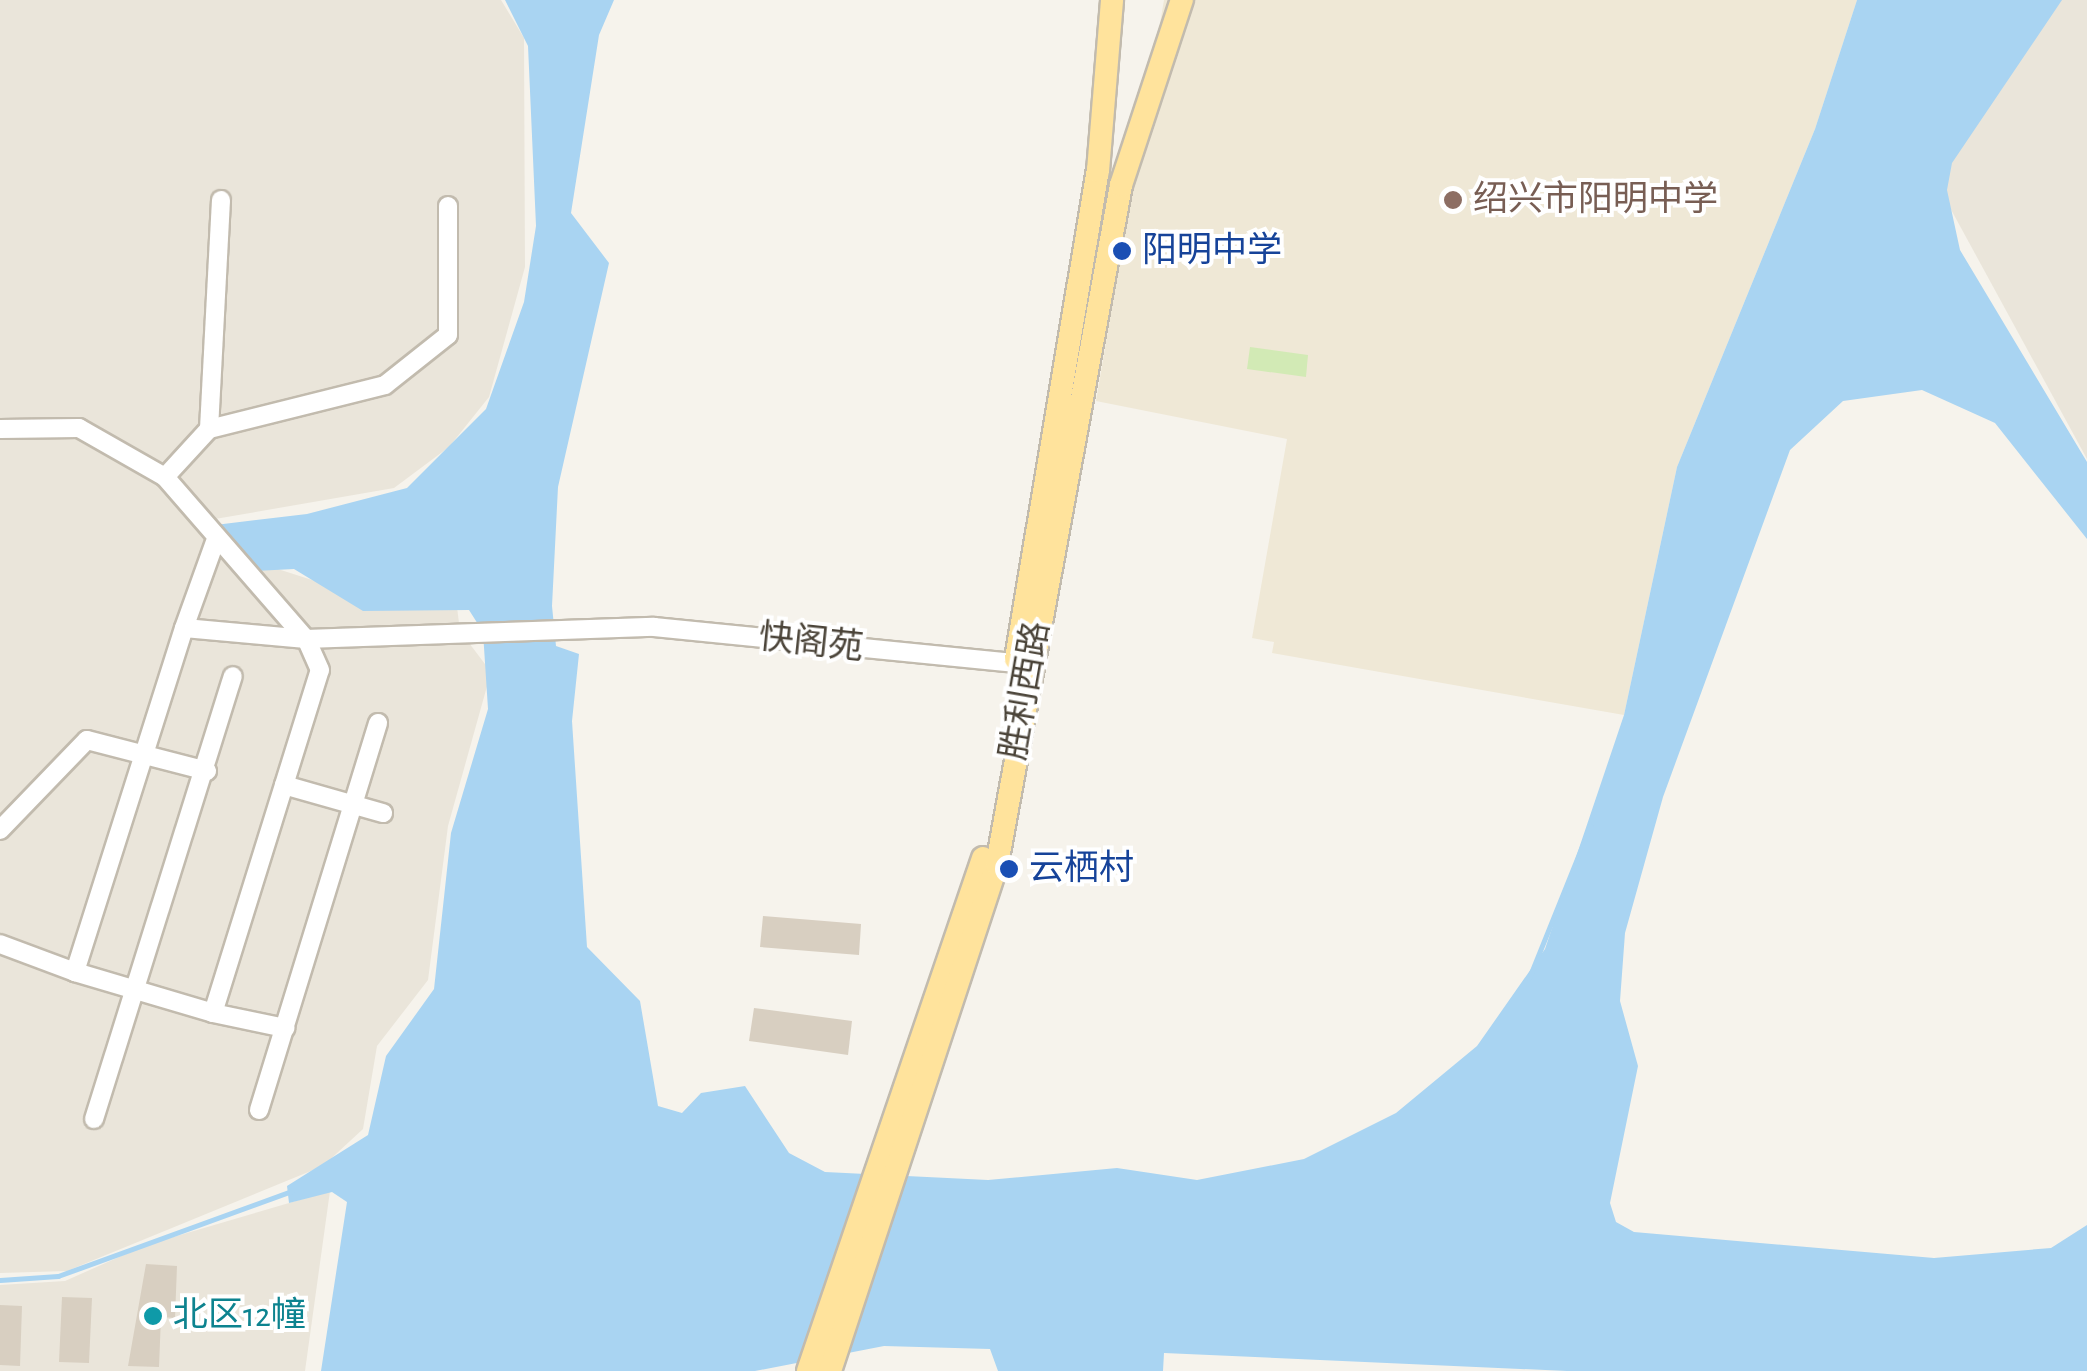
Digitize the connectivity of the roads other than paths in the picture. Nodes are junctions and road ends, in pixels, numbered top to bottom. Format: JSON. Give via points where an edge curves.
{"nodes":[{"id":1,"x":1112,"y":0,"type":"edge"},
{"id":2,"x":1182,"y":0,"type":"edge"},
{"id":3,"x":221,"y":200,"type":"dead end"},
{"id":4,"x":448,"y":206,"type":"dead end"},
{"id":5,"x":0,"y":429,"type":"edge"},
{"id":6,"x":209,"y":429,"type":"junction"},
{"id":7,"x":165,"y":477,"type":"junction"},
{"id":8,"x":215,"y":542,"type":"junction"},
{"id":9,"x":184,"y":628,"type":"junction"},
{"id":10,"x":306,"y":639,"type":"junction"},
{"id":11,"x":1023,"y":664,"type":"junction"},
{"id":12,"x":233,"y":676,"type":"dead end"},
{"id":13,"x":378,"y":723,"type":"dead end"},
{"id":14,"x":146,"y":756,"type":"junction"},
{"id":15,"x":207,"y":771,"type":"junction"},
{"id":16,"x":284,"y":785,"type":"junction"},
{"id":17,"x":356,"y":807,"type":"junction"},
{"id":18,"x":382,"y":813,"type":"dead end"},
{"id":19,"x":0,"y":830,"type":"edge"},
{"id":20,"x":0,"y":944,"type":"edge"},
{"id":21,"x":75,"y":972,"type":"junction"},
{"id":22,"x":137,"y":990,"type":"junction"},
{"id":23,"x":213,"y":1013,"type":"junction"},
{"id":24,"x":285,"y":1028,"type":"junction"},
{"id":25,"x":259,"y":1110,"type":"dead end"},
{"id":26,"x":94,"y":1119,"type":"dead end"},
{"id":27,"x":816,"y":1370,"type":"edge"}],
"edges":[{"from":1,"to":11,"type":"main road","name":"胜利西路","via":[[1098,171]]},
{"from":2,"to":11,"type":"main road","name":"胜利西路","via":[[1121,185]]},
{"from":3,"to":6,"type":"street"},
{"from":4,"to":6,"type":"street","via":[[448,336],[385,385]]},
{"from":5,"to":7,"type":"street","via":[[78,428]]},
{"from":6,"to":7,"type":"street"},
{"from":7,"to":8,"type":"street"},
{"from":8,"to":9,"type":"street"},
{"from":8,"to":10,"type":"street"},
{"from":9,"to":10,"type":"street","name":"快阁苑"},
{"from":9,"to":14,"type":"street"},
{"from":10,"to":11,"type":"street","name":"快阁苑","via":[[592,626]]},
{"from":10,"to":16,"type":"street","via":[[320,670]]},
{"from":11,"to":27,"type":"main road","name":"胜利西路","via":[[982,860],[893,1160]]},
{"from":12,"to":15,"type":"street"},
{"from":13,"to":17,"type":"street"},
{"from":14,"to":15,"type":"street"},
{"from":14,"to":19,"type":"street","via":[[87,740]]},
{"from":14,"to":21,"type":"street"},
{"from":15,"to":22,"type":"street"},
{"from":16,"to":17,"type":"street"},
{"from":16,"to":23,"type":"street"},
{"from":17,"to":18,"type":"street"},
{"from":17,"to":24,"type":"street"},
{"from":20,"to":21,"type":"street"},
{"from":21,"to":22,"type":"street"},
{"from":22,"to":23,"type":"street"},
{"from":22,"to":26,"type":"street"},
{"from":23,"to":24,"type":"street"},
{"from":24,"to":25,"type":"street"}]}
